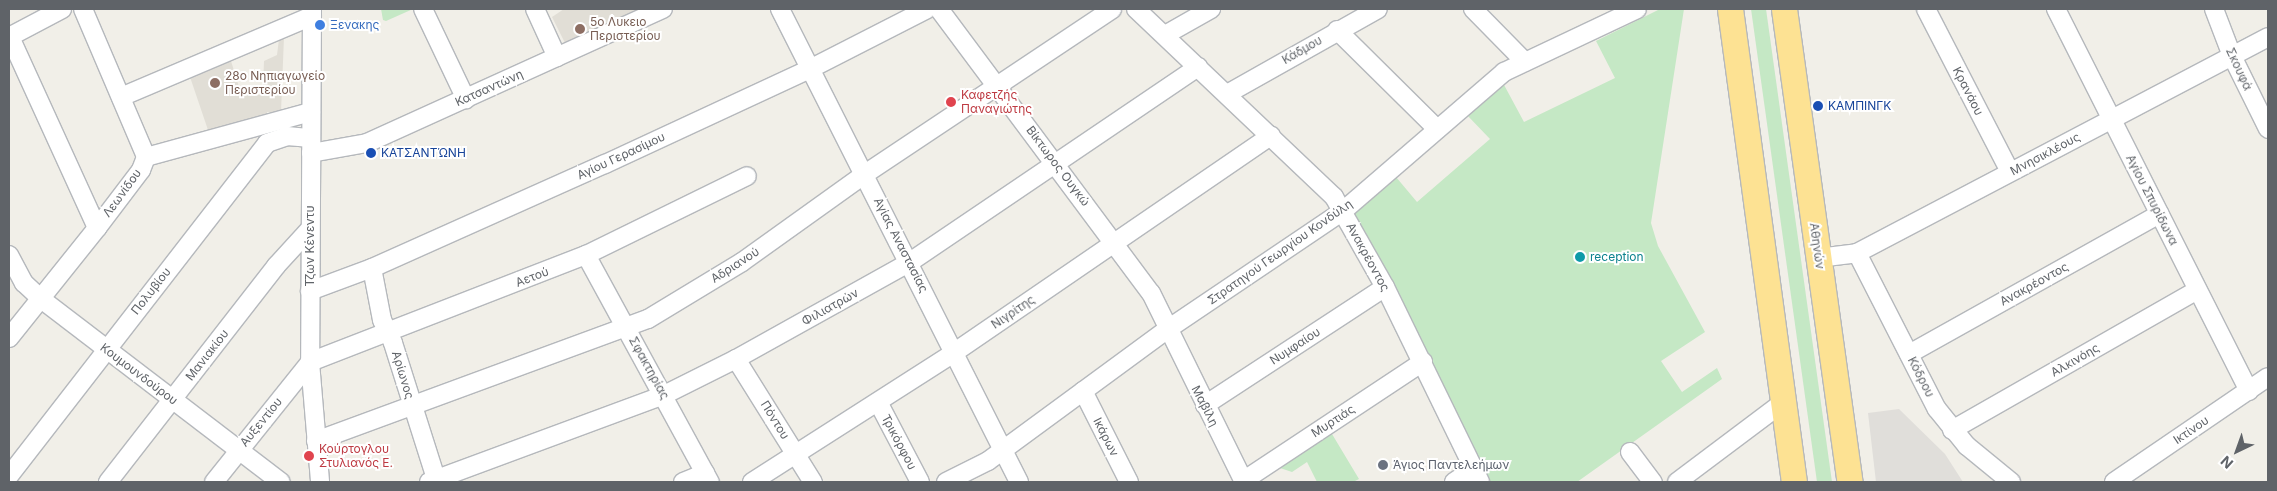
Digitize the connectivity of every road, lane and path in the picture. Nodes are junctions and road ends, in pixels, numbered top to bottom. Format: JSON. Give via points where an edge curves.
{"nodes":[{"id":1,"x":62,"y":9,"type":"edge"},
{"id":2,"x":82,"y":9,"type":"edge"},
{"id":3,"x":424,"y":9,"type":"edge"},
{"id":4,"x":535,"y":9,"type":"edge"},
{"id":5,"x":663,"y":9,"type":"edge"},
{"id":6,"x":780,"y":9,"type":"edge"},
{"id":7,"x":927,"y":9,"type":"edge"},
{"id":8,"x":939,"y":9,"type":"edge"},
{"id":9,"x":1112,"y":9,"type":"edge"},
{"id":10,"x":1136,"y":9,"type":"edge"},
{"id":11,"x":1211,"y":9,"type":"edge"},
{"id":12,"x":1378,"y":9,"type":"edge"},
{"id":13,"x":1473,"y":9,"type":"edge"},
{"id":14,"x":1636,"y":9,"type":"edge"},
{"id":15,"x":1730,"y":9,"type":"edge"},
{"id":16,"x":1784,"y":9,"type":"edge"},
{"id":17,"x":1926,"y":9,"type":"edge"},
{"id":18,"x":2056,"y":9,"type":"edge"},
{"id":19,"x":2214,"y":9,"type":"edge"},
{"id":20,"x":312,"y":12,"type":"edge"},
{"id":21,"x":1337,"y":30,"type":"junction"},
{"id":22,"x":1165,"y":35,"type":"junction"},
{"id":23,"x":9,"y":37,"type":"edge"},
{"id":24,"x":2268,"y":37,"type":"edge"},
{"id":25,"x":2232,"y":56,"type":"junction"},
{"id":26,"x":557,"y":57,"type":"junction"},
{"id":27,"x":1525,"y":62,"type":"junction"},
{"id":28,"x":1198,"y":67,"type":"junction"},
{"id":29,"x":810,"y":69,"type":"junction"},
{"id":30,"x":997,"y":84,"type":"junction"},
{"id":31,"x":1227,"y":94,"type":"junction"},
{"id":32,"x":121,"y":97,"type":"junction"},
{"id":33,"x":466,"y":98,"type":"junction"},
{"id":34,"x":312,"y":112,"type":"junction"},
{"id":35,"x":2112,"y":119,"type":"junction"},
{"id":36,"x":2268,"y":128,"type":"edge"},
{"id":37,"x":1437,"y":129,"type":"junction"},
{"id":38,"x":1271,"y":136,"type":"junction"},
{"id":39,"x":311,"y":146,"type":"junction"},
{"id":40,"x":146,"y":157,"type":"junction"},
{"id":41,"x":1057,"y":163,"type":"junction"},
{"id":42,"x":2010,"y":172,"type":"junction"},
{"id":43,"x":865,"y":174,"type":"junction"},
{"id":44,"x":747,"y":176,"type":"dead end"},
{"id":45,"x":1343,"y":211,"type":"junction"},
{"id":46,"x":2159,"y":214,"type":"junction"},
{"id":47,"x":97,"y":228,"type":"junction"},
{"id":48,"x":309,"y":230,"type":"junction"},
{"id":49,"x":1116,"y":243,"type":"junction"},
{"id":50,"x":1857,"y":253,"type":"junction"},
{"id":51,"x":9,"y":255,"type":"edge"},
{"id":52,"x":586,"y":255,"type":"junction"},
{"id":53,"x":1818,"y":258,"type":"junction"},
{"id":54,"x":910,"y":262,"type":"junction"},
{"id":55,"x":372,"y":268,"type":"junction"},
{"id":56,"x":16,"y":287,"type":"edge"},
{"id":57,"x":1385,"y":287,"type":"junction"},
{"id":58,"x":2197,"y":290,"type":"junction"},
{"id":59,"x":310,"y":291,"type":"junction"},
{"id":60,"x":40,"y":298,"type":"junction"},
{"id":61,"x":627,"y":328,"type":"junction"},
{"id":62,"x":1168,"y":329,"type":"junction"},
{"id":63,"x":387,"y":333,"type":"junction"},
{"id":64,"x":9,"y":338,"type":"edge"},
{"id":65,"x":106,"y":349,"type":"junction"},
{"id":66,"x":955,"y":352,"type":"junction"},
{"id":67,"x":1910,"y":354,"type":"junction"},
{"id":68,"x":736,"y":359,"type":"junction"},
{"id":69,"x":310,"y":362,"type":"junction"},
{"id":70,"x":1423,"y":362,"type":"junction"},
{"id":71,"x":2268,"y":377,"type":"edge"},
{"id":72,"x":2249,"y":390,"type":"junction"},
{"id":73,"x":1083,"y":391,"type":"junction"},
{"id":74,"x":664,"y":395,"type":"junction"},
{"id":75,"x":172,"y":399,"type":"junction"},
{"id":76,"x":878,"y":402,"type":"junction"},
{"id":77,"x":1781,"y":404,"type":"junction"},
{"id":78,"x":1205,"y":405,"type":"junction"},
{"id":79,"x":412,"y":406,"type":"junction"},
{"id":80,"x":1952,"y":430,"type":"junction"},
{"id":81,"x":316,"y":441,"type":"junction"},
{"id":82,"x":239,"y":449,"type":"junction"},
{"id":83,"x":1004,"y":449,"type":"junction"},
{"id":84,"x":1630,"y":452,"type":"dead end"},
{"id":85,"x":796,"y":453,"type":"junction"},
{"id":86,"x":9,"y":476,"type":"edge"},
{"id":87,"x":1477,"y":476,"type":"edge"},
{"id":88,"x":708,"y":478,"type":"edge"},
{"id":89,"x":434,"y":481,"type":"edge"},
{"id":90,"x":108,"y":482,"type":"edge"},
{"id":91,"x":214,"y":482,"type":"edge"},
{"id":92,"x":281,"y":482,"type":"edge"},
{"id":93,"x":320,"y":482,"type":"edge"},
{"id":94,"x":683,"y":482,"type":"edge"},
{"id":95,"x":752,"y":482,"type":"edge"},
{"id":96,"x":813,"y":482,"type":"edge"},
{"id":97,"x":920,"y":482,"type":"edge"},
{"id":98,"x":946,"y":482,"type":"edge"},
{"id":99,"x":1019,"y":482,"type":"edge"},
{"id":100,"x":1129,"y":482,"type":"edge"},
{"id":101,"x":1244,"y":482,"type":"edge"},
{"id":102,"x":1454,"y":482,"type":"edge"},
{"id":103,"x":1653,"y":482,"type":"edge"},
{"id":104,"x":1677,"y":482,"type":"edge"},
{"id":105,"x":1794,"y":482,"type":"edge"},
{"id":106,"x":1850,"y":482,"type":"edge"},
{"id":107,"x":2012,"y":482,"type":"edge"},
{"id":108,"x":2114,"y":482,"type":"edge"}],
"edges":[{"from":1,"to":23,"type":"street"},
{"from":2,"to":32,"type":"street"},
{"from":3,"to":33,"type":"street"},
{"from":4,"to":26,"type":"street"},
{"from":5,"to":26,"type":"street","name":"Κατσαντώνη"},
{"from":6,"to":29,"type":"street","name":"Αγίας Αναστασίας"},
{"from":7,"to":29,"type":"street","name":"Αγίου Γερασίμου"},
{"from":8,"to":30,"type":"street","name":"Βίκτωρος Ουγκώ"},
{"from":9,"to":30,"type":"street","name":"Αδριανού"},
{"from":10,"to":22,"type":"street","name":"Ανακρέοντος"},
{"from":11,"to":22,"type":"street"},
{"from":12,"to":21,"type":"street","name":"Κάδμου"},
{"from":13,"to":27,"type":"street"},
{"from":14,"to":27,"type":"street","name":"Στρατηγού Γεωργίου Κονδύλη"},
{"from":15,"to":77,"type":"highway"},
{"from":16,"to":53,"type":"highway","name":"Αθηνών"},
{"from":17,"to":42,"type":"street","name":"Κρανάου"},
{"from":18,"to":35,"type":"street","name":"Αγίου Σπυρίδωνα"},
{"from":19,"to":25,"type":"street","name":"Σκουφά"},
{"from":20,"to":32,"type":"street"},
{"from":20,"to":34,"type":"street","name":"Τζων Κένεντυ"},
{"from":21,"to":31,"type":"street","name":"Κάδμου"},
{"from":21,"to":37,"type":"street"},
{"from":22,"to":28,"type":"street","name":"Ανακρέοντος"},
{"from":23,"to":47,"type":"street"},
{"from":24,"to":25,"type":"street","name":"Μνησικλέους"},
{"from":25,"to":35,"type":"street","name":"Μνησικλέους"},
{"from":25,"to":36,"type":"street","name":"Σκουφά"},
{"from":26,"to":33,"type":"street","name":"Κατσαντώνη"},
{"from":27,"to":37,"type":"street","name":"Στρατηγού Γεωργίου Κονδύλη","via":[[1504,72]]},
{"from":28,"to":31,"type":"street","name":"Ανακρέοντος"},
{"from":28,"to":41,"type":"street","name":"Φιλιατρών"},
{"from":29,"to":43,"type":"street","name":"Αγίας Αναστασίας"},
{"from":29,"to":55,"type":"street","name":"Αγίου Γερασίμου"},
{"from":30,"to":41,"type":"street","name":"Βίκτωρος Ουγκώ"},
{"from":30,"to":43,"type":"street","name":"Αδριανού"},
{"from":31,"to":38,"type":"street","name":"Ανακρέοντος"},
{"from":32,"to":40,"type":"street"},
{"from":33,"to":39,"type":"street","name":"Κατσαντώνη","via":[[367,143]]},
{"from":34,"to":39,"type":"street","name":"Τζων Κένεντυ"},
{"from":34,"to":40,"type":"street","name":"Λεωνίδου"},
{"from":35,"to":42,"type":"street","name":"Μνησικλέους"},
{"from":35,"to":46,"type":"street","name":"Αγίου Σπυρίδωνα"},
{"from":37,"to":45,"type":"street","name":"Στρατηγού Γεωργίου Κονδύλη"},
{"from":38,"to":45,"type":"street","name":"Ανακρέοντος","via":[[1334,197]]},
{"from":38,"to":49,"type":"street","name":"Νιγρίτης"},
{"from":39,"to":48,"type":"street","name":"Τζων Κένεντυ"},
{"from":39,"to":65,"type":"street","name":"Πολυβίου","via":[[286,136],[266,143]]},
{"from":40,"to":47,"type":"street","name":"Λεωνίδου"},
{"from":41,"to":49,"type":"street","name":"Βίκτωρος Ουγκώ"},
{"from":41,"to":54,"type":"street","name":"Φιλιατρών"},
{"from":42,"to":50,"type":"street","name":"Μνησικλέους"},
{"from":43,"to":54,"type":"street","name":"Αγίας Αναστασίας"},
{"from":43,"to":61,"type":"street","name":"Αδριανού","via":[[742,262]]},
{"from":44,"to":52,"type":"street","name":"Αετού"},
{"from":45,"to":57,"type":"street","name":"Ανακρέοντος"},
{"from":45,"to":62,"type":"street","name":"Στρατηγού Γεωργίου Κονδύλη"},
{"from":46,"to":58,"type":"street","name":"Αγίου Σπυρίδωνα"},
{"from":46,"to":67,"type":"street","name":"Ανακρέοντος"},
{"from":47,"to":60,"type":"street","name":"Λεωνίδου"},
{"from":48,"to":59,"type":"street","name":"Τζων Κένεντυ"},
{"from":48,"to":75,"type":"street","name":"Μανιακίου","via":[[276,266]]},
{"from":49,"to":62,"type":"street","name":"Βίκτωρος Ουγκώ","via":[[1151,293]]},
{"from":49,"to":66,"type":"street","name":"Νιγρίτης"},
{"from":50,"to":53,"type":"street","name":"Μνησικλέους"},
{"from":50,"to":67,"type":"street","name":"Κόδρου"},
{"from":51,"to":56,"type":"street","name":"Κουμουνδούρου"},
{"from":52,"to":61,"type":"street","name":"Σφακτηρίας"},
{"from":52,"to":63,"type":"street","name":"Αετού"},
{"from":53,"to":106,"type":"highway","name":"Αθηνών"},
{"from":54,"to":66,"type":"street","name":"Αγίας Αναστασίας"},
{"from":54,"to":68,"type":"street","name":"Φιλιατρών"},
{"from":55,"to":59,"type":"street","name":"Αγίου Γερασίμου"},
{"from":55,"to":63,"type":"street","name":"Αρίωνος"},
{"from":56,"to":60,"type":"street","name":"Κουμουνδούρου"},
{"from":57,"to":70,"type":"street","name":"Ανακρέοντος"},
{"from":57,"to":78,"type":"street","name":"Νυμφαίου"},
{"from":58,"to":72,"type":"street","name":"Αγίου Σπυρίδωνα"},
{"from":58,"to":80,"type":"street","name":"Αλκινόης"},
{"from":59,"to":69,"type":"street","name":"Τζων Κένεντυ"},
{"from":60,"to":64,"type":"street","name":"Λεωνίδου"},
{"from":60,"to":65,"type":"street","name":"Κουμουνδούρου"},
{"from":61,"to":74,"type":"street","name":"Σφακτηρίας"},
{"from":61,"to":79,"type":"street","name":"Αδριανού"},
{"from":62,"to":73,"type":"street","name":"Στρατηγού Γεωργίου Κονδύλη"},
{"from":62,"to":78,"type":"street","name":"Μαβίλη"},
{"from":63,"to":69,"type":"street","name":"Αετού"},
{"from":63,"to":79,"type":"street","name":"Αρίωνος"},
{"from":65,"to":75,"type":"street","name":"Κουμουνδούρου"},
{"from":65,"to":86,"type":"street","name":"Πολυβίου"},
{"from":66,"to":76,"type":"street","name":"Νιγρίτης"},
{"from":66,"to":83,"type":"street","name":"Αγίας Αναστασίας"},
{"from":67,"to":80,"type":"street","name":"Κόδρου","via":[[1937,409]]},
{"from":68,"to":74,"type":"street","name":"Φιλιατρών"},
{"from":68,"to":85,"type":"street","name":"Πόντου"},
{"from":69,"to":81,"type":"street","name":"Τζων Κένεντυ"},
{"from":69,"to":82,"type":"street","name":"Αυξεντίου"},
{"from":70,"to":87,"type":"street","name":"Ανακρέοντος"},
{"from":70,"to":101,"type":"street","name":"Μυρτιάς"},
{"from":71,"to":72,"type":"street","name":"Ικτίνου"},
{"from":72,"to":108,"type":"street","name":"Ικτίνου"},
{"from":73,"to":83,"type":"street","name":"Στρατηγού Γεωργίου Κονδύλη"},
{"from":73,"to":100,"type":"street","name":"Ικάρων"},
{"from":74,"to":88,"type":"street","name":"Σφακτηρίας"},
{"from":74,"to":89,"type":"street","name":"Φιλιατρών"},
{"from":75,"to":82,"type":"street","name":"Κουμουνδούρου"},
{"from":75,"to":90,"type":"street","name":"Μανιακίου"},
{"from":76,"to":85,"type":"street","name":"Νιγρίτης"},
{"from":76,"to":97,"type":"street","name":"Τρικόρφου"},
{"from":77,"to":104,"type":"street"},
{"from":77,"to":105,"type":"highway"},
{"from":78,"to":101,"type":"street","name":"Μαβίλη"},
{"from":79,"to":81,"type":"street","name":"Αδριανού"},
{"from":79,"to":89,"type":"street","name":"Αρίωνος"},
{"from":80,"to":107,"type":"street","name":"Κόδρου"},
{"from":81,"to":93,"type":"street","name":"Τζων Κένεντυ"},
{"from":82,"to":91,"type":"street","name":"Αυξεντίου"},
{"from":82,"to":92,"type":"street","name":"Κουμουνδούρου"},
{"from":83,"to":98,"type":"street","name":"Στρατηγού Γεωργίου Κονδύλη","via":[[988,461]]},
{"from":83,"to":99,"type":"street","name":"Αγίας Αναστασίας"},
{"from":84,"to":103,"type":"street"},
{"from":85,"to":95,"type":"street","name":"Νιγρίτης"},
{"from":85,"to":96,"type":"street","name":"Πόντου"},
{"from":87,"to":102,"type":"street"},
{"from":88,"to":94,"type":"street"}]}
